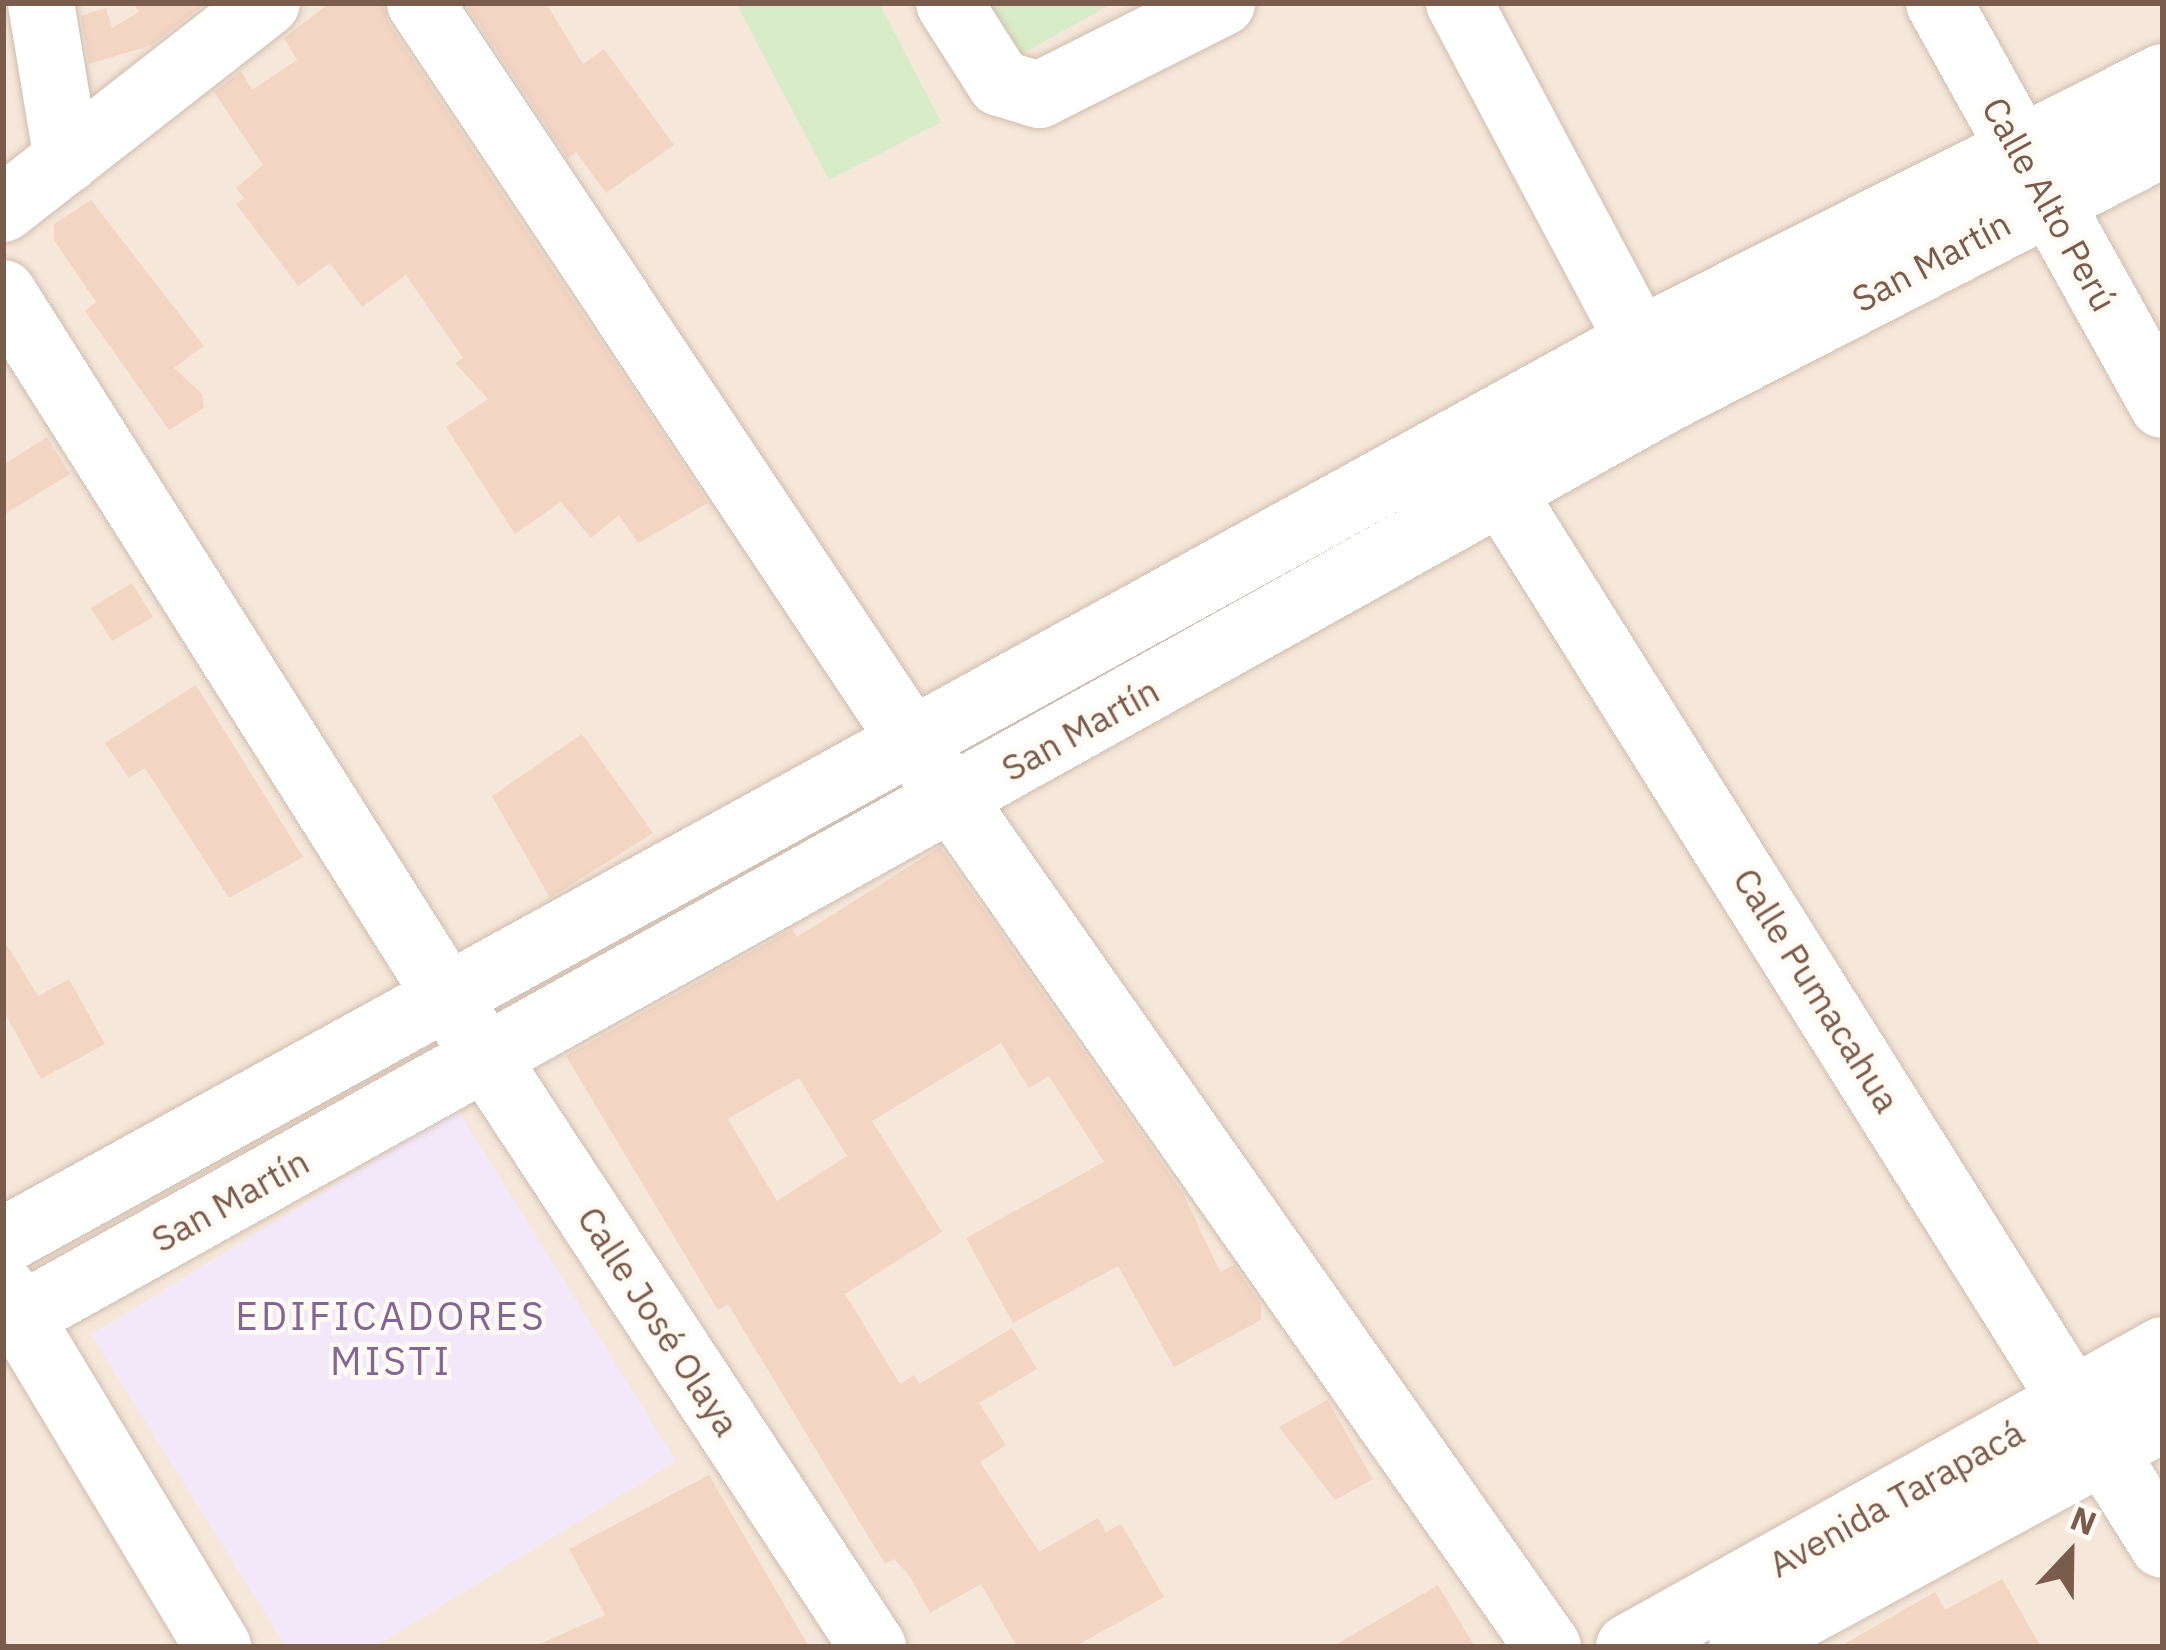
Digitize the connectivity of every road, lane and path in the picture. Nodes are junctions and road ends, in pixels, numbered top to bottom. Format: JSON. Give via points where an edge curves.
{"nodes":[{"id":1,"x":41,"y":3,"type":"edge"},
{"id":2,"x":267,"y":3,"type":"edge"},
{"id":3,"x":420,"y":3,"type":"edge"},
{"id":4,"x":949,"y":3,"type":"edge"},
{"id":5,"x":1222,"y":3,"type":"edge"},
{"id":6,"x":1460,"y":3,"type":"edge"},
{"id":7,"x":1939,"y":3,"type":"edge"},
{"id":8,"x":2163,"y":77,"type":"edge"},
{"id":9,"x":2163,"y":144,"type":"edge"},
{"id":10,"x":67,"y":160,"type":"junction"},
{"id":11,"x":2032,"y":172,"type":"junction"},
{"id":12,"x":3,"y":209,"type":"edge"},
{"id":13,"x":3,"y":293,"type":"edge"},
{"id":14,"x":1640,"y":341,"type":"junction"},
{"id":15,"x":1669,"y":398,"type":"junction"},
{"id":16,"x":2163,"y":405,"type":"edge"},
{"id":17,"x":1467,"y":436,"type":"junction"},
{"id":18,"x":1502,"y":492,"type":"junction"},
{"id":19,"x":915,"y":746,"type":"junction"},
{"id":20,"x":956,"y":798,"type":"junction"},
{"id":21,"x":446,"y":994,"type":"junction"},
{"id":22,"x":486,"y":1058,"type":"junction"},
{"id":23,"x":3,"y":1241,"type":"edge"},
{"id":24,"x":8,"y":1311,"type":"edge"},
{"id":25,"x":2163,"y":1351,"type":"edge"},
{"id":26,"x":2163,"y":1418,"type":"edge"},
{"id":27,"x":2088,"y":1425,"type":"junction"},
{"id":28,"x":2163,"y":1545,"type":"edge"},
{"id":29,"x":218,"y":1647,"type":"edge"},
{"id":30,"x":873,"y":1647,"type":"edge"},
{"id":31,"x":1548,"y":1647,"type":"edge"},
{"id":32,"x":1629,"y":1647,"type":"edge"},
{"id":33,"x":1742,"y":1647,"type":"edge"}],
"edges":[{"from":1,"to":10,"type":"street"},
{"from":2,"to":10,"type":"street"},
{"from":3,"to":19,"type":"street"},
{"from":4,"to":5,"type":"street","via":[[1000,83],[1039,95]]},
{"from":6,"to":14,"type":"street"},
{"from":7,"to":11,"type":"street","name":"Calle Alto Perú"},
{"from":8,"to":11,"type":"street","name":"San Martín"},
{"from":9,"to":11,"type":"street","name":"San Martín"},
{"from":10,"to":12,"type":"street"},
{"from":11,"to":14,"type":"street","name":"San Martín"},
{"from":11,"to":15,"type":"street","name":"San Martín"},
{"from":11,"to":16,"type":"street","name":"Calle Alto Perú"},
{"from":13,"to":21,"type":"street","name":"Calle José Olaya"},
{"from":14,"to":15,"type":"street"},
{"from":14,"to":17,"type":"street","name":"San Martín"},
{"from":15,"to":18,"type":"street","name":"San Martín"},
{"from":17,"to":18,"type":"street","name":"Calle Pumacahua"},
{"from":17,"to":19,"type":"street","name":"San Martín"},
{"from":18,"to":20,"type":"street","name":"San Martín"},
{"from":18,"to":27,"type":"street","name":"Calle Pumacahua"},
{"from":19,"to":20,"type":"street"},
{"from":19,"to":21,"type":"street","name":"San Martín"},
{"from":20,"to":22,"type":"street","name":"San Martín"},
{"from":20,"to":31,"type":"street"},
{"from":21,"to":22,"type":"street","name":"Calle José Olaya"},
{"from":21,"to":23,"type":"street","name":"San Martín"},
{"from":22,"to":24,"type":"street","name":"San Martín"},
{"from":22,"to":30,"type":"street","name":"Calle José Olaya"},
{"from":24,"to":29,"type":"street"},
{"from":25,"to":27,"type":"street","name":"Avenida Tarapacá"},
{"from":26,"to":27,"type":"street","name":"Avenida Tarapacá"},
{"from":27,"to":28,"type":"street","name":"Calle Pumacahua"},
{"from":27,"to":32,"type":"street","name":"Avenida Tarapacá"},
{"from":27,"to":33,"type":"street","name":"Avenida Tarapacá"}]}
